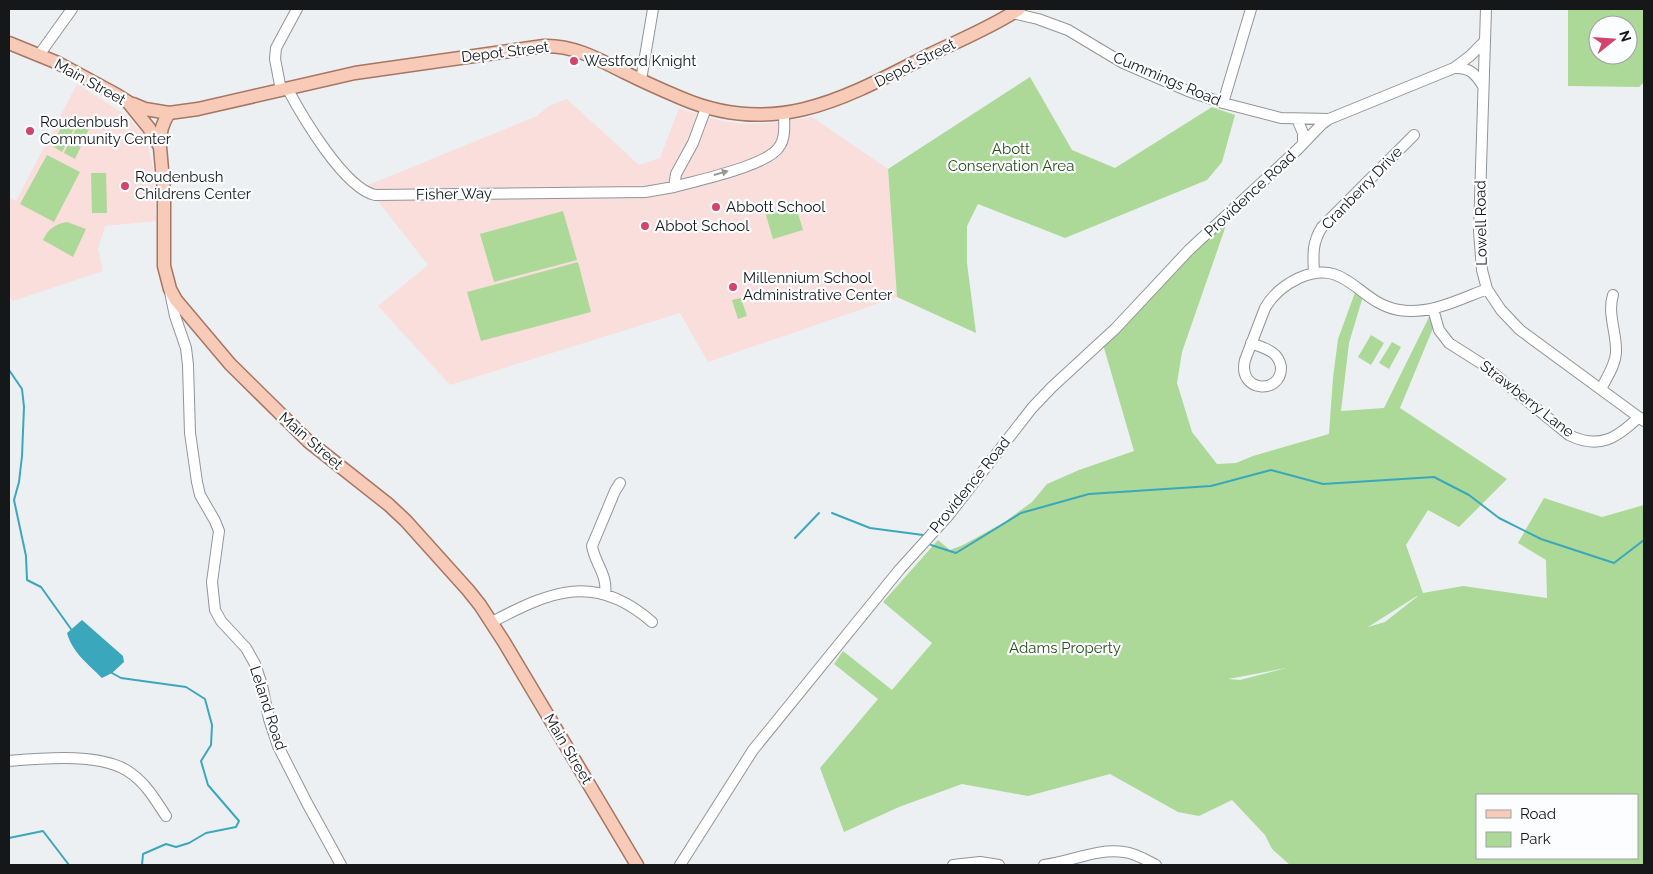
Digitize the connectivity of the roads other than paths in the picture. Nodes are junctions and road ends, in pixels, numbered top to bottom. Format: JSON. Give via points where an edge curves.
{"nodes":[{"id":1,"x":72,"y":9,"type":"edge"},
{"id":2,"x":297,"y":9,"type":"edge"},
{"id":3,"x":653,"y":9,"type":"edge"},
{"id":4,"x":1251,"y":9,"type":"edge"},
{"id":5,"x":1486,"y":9,"type":"edge"},
{"id":6,"x":1016,"y":11,"type":"edge"},
{"id":7,"x":1485,"y":41,"type":"junction"},
{"id":8,"x":9,"y":43,"type":"edge"},
{"id":9,"x":39,"y":55,"type":"junction"},
{"id":10,"x":1454,"y":68,"type":"junction"},
{"id":11,"x":641,"y":80,"type":"junction"},
{"id":12,"x":1484,"y":86,"type":"junction"},
{"id":13,"x":284,"y":89,"type":"junction"},
{"id":14,"x":128,"y":102,"type":"junction"},
{"id":15,"x":1223,"y":103,"type":"junction"},
{"id":16,"x":706,"y":108,"type":"junction"},
{"id":17,"x":169,"y":113,"type":"junction"},
{"id":18,"x":784,"y":113,"type":"junction"},
{"id":19,"x":1297,"y":119,"type":"junction"},
{"id":20,"x":1329,"y":119,"type":"junction"},
{"id":21,"x":1414,"y":135,"type":"dead end"},
{"id":22,"x":1303,"y":143,"type":"junction"},
{"id":23,"x":160,"y":147,"type":"junction"},
{"id":24,"x":674,"y":187,"type":"junction"},
{"id":25,"x":1314,"y":273,"type":"junction"},
{"id":26,"x":170,"y":289,"type":"junction"},
{"id":27,"x":1487,"y":289,"type":"junction"},
{"id":28,"x":1613,"y":295,"type":"dead end"},
{"id":29,"x":1433,"y":309,"type":"junction"},
{"id":30,"x":1251,"y":343,"type":"junction"},
{"id":31,"x":1601,"y":389,"type":"junction"},
{"id":32,"x":1641,"y":419,"type":"edge"},
{"id":33,"x":620,"y":483,"type":"dead end"},
{"id":34,"x":605,"y":594,"type":"junction"},
{"id":35,"x":492,"y":622,"type":"junction"},
{"id":36,"x":652,"y":622,"type":"dead end"},
{"id":37,"x":9,"y":761,"type":"edge"},
{"id":38,"x":166,"y":816,"type":"dead end"},
{"id":39,"x":341,"y":865,"type":"edge"},
{"id":40,"x":637,"y":865,"type":"edge"},
{"id":41,"x":680,"y":865,"type":"edge"},
{"id":42,"x":953,"y":865,"type":"edge"},
{"id":43,"x":999,"y":865,"type":"edge"},
{"id":44,"x":1044,"y":865,"type":"edge"},
{"id":45,"x":1156,"y":865,"type":"edge"}],
"edges":[{"from":1,"to":9,"type":"street"},
{"from":2,"to":13,"type":"street","name":"Fisher Way","via":[[276,48],[275,59]]},
{"from":3,"to":11,"type":"street"},
{"from":4,"to":15,"type":"street"},
{"from":5,"to":7,"type":"street","name":"Lowell Road"},
{"from":6,"to":15,"type":"street","name":"Cummings Road","via":[[1068,30],[1123,63]]},
{"from":6,"to":18,"type":"main road","name":"Depot Street","via":[[855,92],[821,105]]},
{"from":7,"to":10,"type":"street","name":"Providence Road"},
{"from":7,"to":12,"type":"street","name":"Lowell Road"},
{"from":8,"to":9,"type":"main road","name":"Main Street"},
{"from":9,"to":14,"type":"main road","name":"Main Street"},
{"from":10,"to":12,"type":"street","via":[[1472,72]]},
{"from":10,"to":20,"type":"street","name":"Providence Road"},
{"from":11,"to":13,"type":"main road","name":"Depot Street","via":[[584,53],[550,46],[366,71]]},
{"from":11,"to":16,"type":"main road","name":"Depot Street"},
{"from":12,"to":27,"type":"street","name":"Lowell Road","via":[[1479,231]]},
{"from":13,"to":17,"type":"main road","name":"Depot Street"},
{"from":13,"to":24,"type":"street","name":"Fisher Way","via":[[319,141],[355,185],[371,194],[645,192]]},
{"from":14,"to":17,"type":"main road","name":"Depot Street"},
{"from":14,"to":23,"type":"main road","name":"Main Street"},
{"from":15,"to":19,"type":"street","name":"Cummings Road"},
{"from":16,"to":18,"type":"main road","name":"Depot Street","via":[[750,115]]},
{"from":16,"to":24,"type":"street","via":[[693,143],[676,174]]},
{"from":17,"to":23,"type":"main road","via":[[162,124]]},
{"from":24,"to":18,"type":"street","name":"Fisher Way","one_way":true,"via":[[753,164],[775,153],[783,137]]},
{"from":19,"to":20,"type":"street","name":"Cummings Road"},
{"from":19,"to":22,"type":"street","name":"Providence Road"},
{"from":20,"to":22,"type":"street","name":"Providence Road"},
{"from":21,"to":25,"type":"street","name":"Cranberry Drive","via":[[1322,227],[1313,246]]},
{"from":22,"to":41,"type":"street","name":"Providence Road","via":[[1189,250],[1115,329],[1032,408],[948,516],[900,569],[752,750]]},
{"from":23,"to":26,"type":"main road","name":"Main Street","via":[[164,266]]},
{"from":25,"to":29,"type":"street","via":[[1332,273],[1342,277],[1389,308],[1408,311]]},
{"from":25,"to":30,"type":"street","via":[[1296,280],[1274,295]]},
{"from":26,"to":35,"type":"main road","name":"Main Street","via":[[230,364],[308,441],[389,504],[468,590]]},
{"from":26,"to":39,"type":"street","name":"Leland Road","via":[[186,348],[190,433],[197,482],[200,495],[219,531],[212,582],[216,613],[256,664],[278,746]]},
{"from":27,"to":29,"type":"street"},
{"from":27,"to":31,"type":"street","name":"Lowell Road","via":[[1520,330]]},
{"from":28,"to":31,"type":"street","via":[[1610,306],[1615,359]]},
{"from":29,"to":32,"type":"street","name":"Strawberry Lane","via":[[1439,330],[1449,344],[1482,364],[1569,435],[1584,441],[1609,440]]},
{"from":30,"to":30,"type":"street","via":[[1272,352],[1280,362],[1277,380],[1267,386],[1250,383],[1244,373],[1244,360]]},
{"from":31,"to":32,"type":"street","name":"Lowell Road"},
{"from":33,"to":34,"type":"street","via":[[592,546],[605,579]]},
{"from":34,"to":35,"type":"street","via":[[556,593]]},
{"from":34,"to":36,"type":"street","via":[[631,606]]},
{"from":35,"to":40,"type":"main road","name":"Main Street"},
{"from":37,"to":38,"type":"street","via":[[88,759],[117,765],[144,784]]},
{"from":42,"to":43,"type":"street","via":[[980,862]]},
{"from":44,"to":45,"type":"street","via":[[1096,853],[1125,852]]}]}
